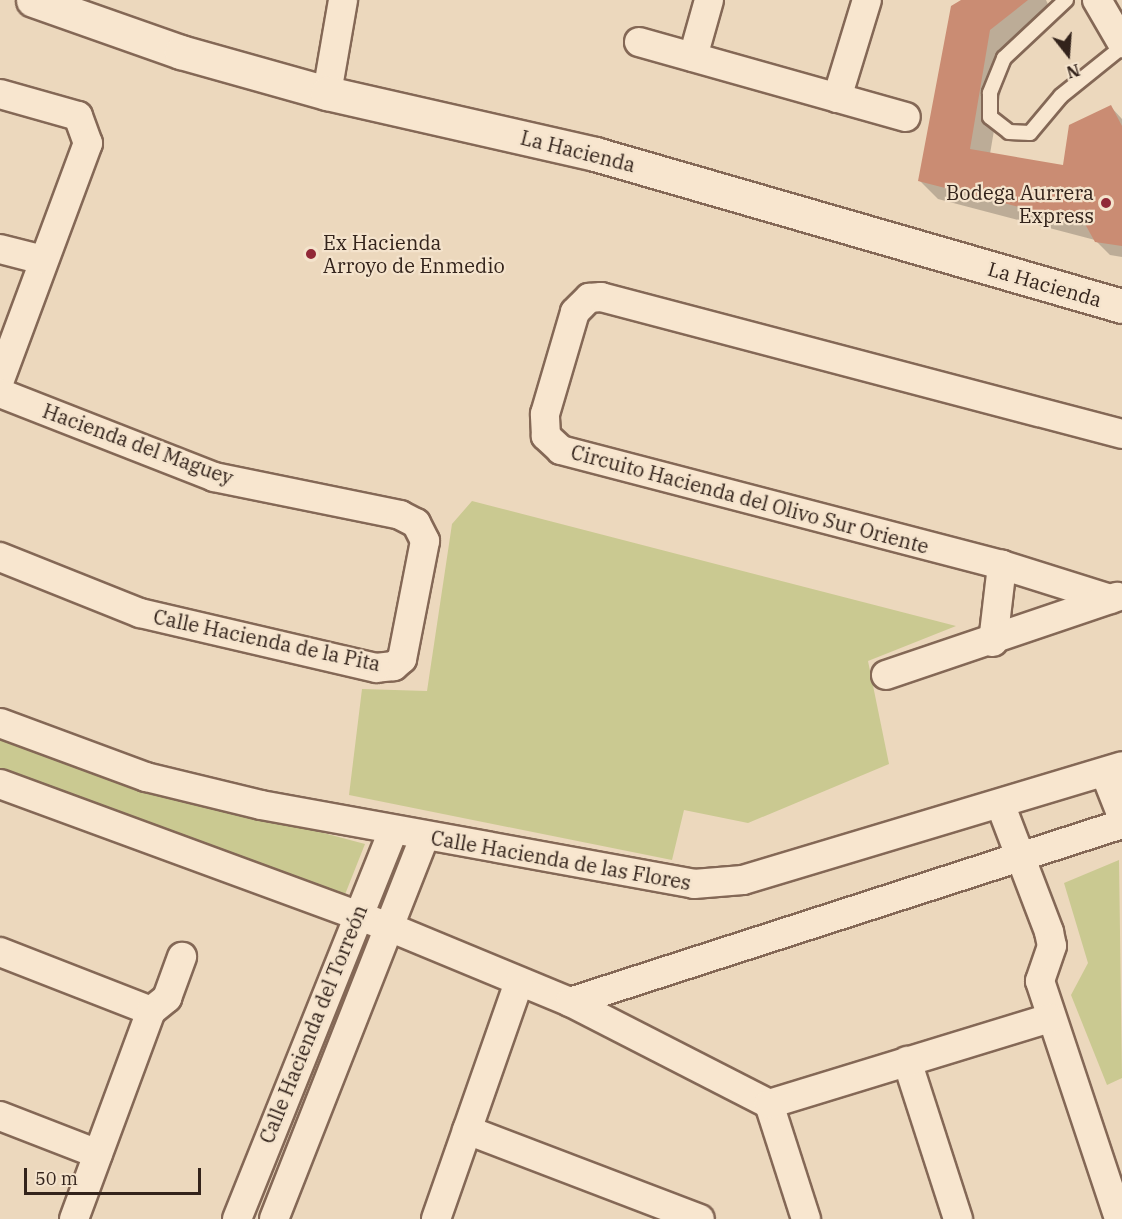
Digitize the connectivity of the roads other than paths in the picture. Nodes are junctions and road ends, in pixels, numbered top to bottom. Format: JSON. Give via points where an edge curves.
{"nodes":[{"id":1,"x":33,"y":0,"type":"edge"},
{"id":2,"x":343,"y":0,"type":"edge"},
{"id":3,"x":709,"y":0,"type":"edge"},
{"id":4,"x":867,"y":0,"type":"edge"},
{"id":5,"x":1066,"y":0,"type":"edge"},
{"id":6,"x":1097,"y":0,"type":"edge"},
{"id":7,"x":639,"y":42,"type":"dead end"},
{"id":8,"x":1122,"y":43,"type":"edge"},
{"id":9,"x":1122,"y":47,"type":"edge"},
{"id":10,"x":693,"y":57,"type":"junction"},
{"id":11,"x":327,"y":93,"type":"junction"},
{"id":12,"x":0,"y":94,"type":"edge"},
{"id":13,"x":837,"y":98,"type":"junction"},
{"id":14,"x":906,"y":117,"type":"dead end"},
{"id":15,"x":0,"y":249,"type":"edge"},
{"id":16,"x":43,"y":260,"type":"junction"},
{"id":17,"x":1122,"y":306,"type":"edge"},
{"id":18,"x":0,"y":380,"type":"edge"},
{"id":19,"x":0,"y":393,"type":"edge"},
{"id":20,"x":1122,"y":434,"type":"edge"},
{"id":21,"x":416,"y":523,"type":"joint"},
{"id":22,"x":0,"y":557,"type":"edge"},
{"id":23,"x":1002,"y":565,"type":"junction"},
{"id":24,"x":1116,"y":597,"type":"edge"},
{"id":25,"x":993,"y":642,"type":"junction"},
{"id":26,"x":886,"y":675,"type":"dead end"},
{"id":27,"x":0,"y":723,"type":"edge"},
{"id":28,"x":1114,"y":770,"type":"edge"},
{"id":29,"x":0,"y":784,"type":"edge"},
{"id":30,"x":1001,"y":806,"type":"junction"},
{"id":31,"x":1122,"y":816,"type":"edge"},
{"id":32,"x":1122,"y":824,"type":"edge"},
{"id":33,"x":393,"y":830,"type":"junction"},
{"id":34,"x":425,"y":836,"type":"junction"},
{"id":35,"x":1021,"y":854,"type":"junction"},
{"id":36,"x":355,"y":917,"type":"junction"},
{"id":37,"x":389,"y":927,"type":"junction"},
{"id":38,"x":0,"y":952,"type":"edge"},
{"id":39,"x":182,"y":957,"type":"dead end"},
{"id":40,"x":519,"y":982,"type":"junction"},
{"id":41,"x":570,"y":1002,"type":"junction"},
{"id":42,"x":151,"y":1011,"type":"junction"},
{"id":43,"x":1050,"y":1018,"type":"junction"},
{"id":44,"x":907,"y":1061,"type":"junction"},
{"id":45,"x":769,"y":1104,"type":"junction"},
{"id":46,"x":0,"y":1116,"type":"edge"},
{"id":47,"x":466,"y":1130,"type":"junction"},
{"id":48,"x":98,"y":1154,"type":"junction"},
{"id":49,"x":74,"y":1219,"type":"edge"},
{"id":50,"x":237,"y":1219,"type":"edge"},
{"id":51,"x":274,"y":1219,"type":"edge"},
{"id":52,"x":436,"y":1219,"type":"edge"},
{"id":53,"x":700,"y":1219,"type":"edge"},
{"id":54,"x":806,"y":1219,"type":"edge"},
{"id":55,"x":958,"y":1219,"type":"edge"},
{"id":56,"x":1119,"y":1219,"type":"edge"}],
"edges":[{"from":1,"to":11,"type":"street","name":"La Hacienda","via":[[181,52]]},
{"from":2,"to":11,"type":"street"},
{"from":3,"to":10,"type":"street"},
{"from":4,"to":13,"type":"street"},
{"from":5,"to":9,"type":"lane","via":[[1004,58],[990,93],[990,117],[1009,132],[1030,133],[1061,96]]},
{"from":6,"to":8,"type":"street"},
{"from":7,"to":10,"type":"street"},
{"from":10,"to":13,"type":"street"},
{"from":11,"to":17,"type":"street","name":"La Hacienda","via":[[595,154]]},
{"from":12,"to":16,"type":"street","via":[[78,116],[86,126],[88,143]]},
{"from":13,"to":14,"type":"street"},
{"from":15,"to":16,"type":"street"},
{"from":16,"to":18,"type":"street"},
{"from":19,"to":21,"type":"street","name":"Hacienda del Maguey","via":[[214,477],[400,515]]},
{"from":20,"to":23,"type":"street","name":"Circuito Hacienda del Olivo Sur Oriente","via":[[601,297],[589,298],[575,312],[545,414],[546,436],[561,450]]},
{"from":21,"to":22,"type":"street","name":"Calle Hacienda de la Pita","via":[[425,541],[402,658],[394,666],[376,668],[140,613]]},
{"from":23,"to":24,"type":"street","name":"Circuito Hacienda del Olivo Sur Oriente"},
{"from":23,"to":25,"type":"street"},
{"from":24,"to":25,"type":"street"},
{"from":25,"to":26,"type":"street"},
{"from":27,"to":33,"type":"street","name":"Calle Hacienda de las Flores","via":[[146,777]]},
{"from":28,"to":30,"type":"street","name":"Calle Hacienda de las Flores"},
{"from":28,"to":31,"type":"street"},
{"from":29,"to":36,"type":"street"},
{"from":30,"to":34,"type":"street","name":"Calle Hacienda de las Flores","via":[[714,884]]},
{"from":30,"to":35,"type":"street"},
{"from":32,"to":35,"type":"street"},
{"from":33,"to":34,"type":"street","name":"Calle Hacienda de las Flores"},
{"from":33,"to":36,"type":"street","name":"Calle Hacienda del Torreón"},
{"from":34,"to":37,"type":"street","name":"Calle Hacienda del Torreón"},
{"from":35,"to":41,"type":"street"},
{"from":35,"to":43,"type":"street","via":[[1052,946],[1040,981]]},
{"from":36,"to":37,"type":"street"},
{"from":36,"to":50,"type":"street","name":"Calle Hacienda del Torreón"},
{"from":37,"to":40,"type":"street"},
{"from":37,"to":51,"type":"street","name":"Calle Hacienda del Torreón"},
{"from":38,"to":42,"type":"street"},
{"from":39,"to":42,"type":"street","via":[[167,998]]},
{"from":40,"to":41,"type":"street"},
{"from":40,"to":47,"type":"street"},
{"from":41,"to":45,"type":"street"},
{"from":42,"to":48,"type":"street"},
{"from":43,"to":44,"type":"street"},
{"from":43,"to":56,"type":"street"},
{"from":44,"to":45,"type":"street"},
{"from":44,"to":55,"type":"street"},
{"from":45,"to":54,"type":"street"},
{"from":46,"to":48,"type":"street"},
{"from":47,"to":52,"type":"street"},
{"from":47,"to":53,"type":"street"},
{"from":48,"to":49,"type":"street"}]}
